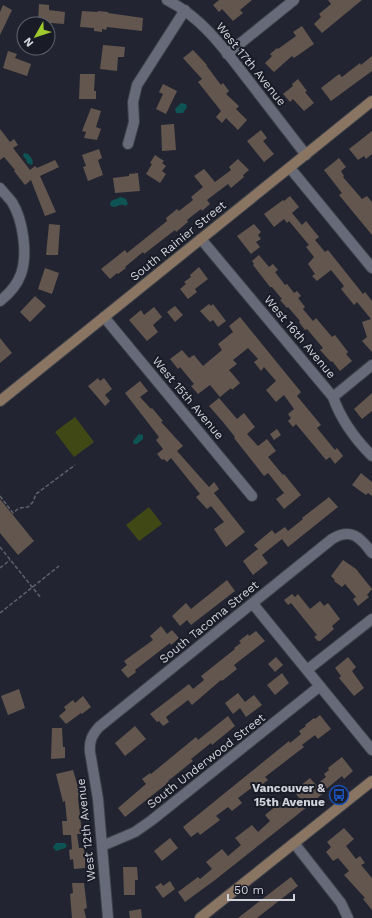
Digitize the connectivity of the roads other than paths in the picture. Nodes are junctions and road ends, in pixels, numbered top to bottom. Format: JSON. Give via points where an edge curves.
{"nodes":[{"id":1,"x":167,"y":0,"type":"edge"},
{"id":2,"x":294,"y":0,"type":"edge"},
{"id":3,"x":185,"y":10,"type":"junction"},
{"id":4,"x":228,"y":54,"type":"junction"},
{"id":5,"x":372,"y":101,"type":"edge"},
{"id":6,"x":128,"y":144,"type":"dead end"},
{"id":7,"x":306,"y":155,"type":"junction"},
{"id":8,"x":290,"y":168,"type":"junction"},
{"id":9,"x":0,"y":188,"type":"edge"},
{"id":10,"x":201,"y":239,"type":"junction"},
{"id":11,"x":372,"y":268,"type":"edge"},
{"id":12,"x":0,"y":301,"type":"edge"},
{"id":13,"x":104,"y":317,"type":"junction"},
{"id":14,"x":372,"y":365,"type":"edge"},
{"id":15,"x":333,"y":397,"type":"junction"},
{"id":16,"x":1,"y":398,"type":"edge"},
{"id":17,"x":372,"y":456,"type":"edge"},
{"id":18,"x":252,"y":496,"type":"dead end"},
{"id":19,"x":372,"y":553,"type":"edge"},
{"id":20,"x":253,"y":604,"type":"junction"},
{"id":21,"x":372,"y":619,"type":"edge"},
{"id":22,"x":307,"y":670,"type":"junction"},
{"id":23,"x":320,"y":686,"type":"junction"},
{"id":24,"x":91,"y":739,"type":"joint"},
{"id":25,"x":372,"y":750,"type":"edge"},
{"id":26,"x":372,"y":781,"type":"edge"},
{"id":27,"x":294,"y":843,"type":"junction"},
{"id":28,"x":102,"y":846,"type":"junction"},
{"id":29,"x":108,"y":918,"type":"edge"},
{"id":30,"x":200,"y":918,"type":"edge"},
{"id":31,"x":348,"y":918,"type":"edge"}],
"edges":[{"from":1,"to":3,"type":"street","name":"West 17th Avenue"},
{"from":2,"to":4,"type":"street"},
{"from":3,"to":4,"type":"street","name":"West 17th Avenue","via":[[204,26]]},
{"from":3,"to":6,"type":"street","via":[[137,85],[133,102],[134,122]]},
{"from":4,"to":7,"type":"street","name":"West 17th Avenue"},
{"from":5,"to":7,"type":"street","name":"South Rainier Street"},
{"from":7,"to":8,"type":"street","name":"South Rainier Street"},
{"from":8,"to":10,"type":"street","name":"South Rainier Street"},
{"from":8,"to":11,"type":"street"},
{"from":9,"to":12,"type":"street","via":[[12,202],[17,213],[25,251],[21,276]]},
{"from":10,"to":13,"type":"street","name":"South Rainier Street"},
{"from":10,"to":15,"type":"street","name":"West 16th Avenue"},
{"from":13,"to":16,"type":"street","name":"South Rainier Street"},
{"from":13,"to":18,"type":"street","name":"West 15th Avenue"},
{"from":14,"to":15,"type":"street"},
{"from":15,"to":17,"type":"street","name":"West 16th Avenue","via":[[342,419]]},
{"from":19,"to":20,"type":"street","name":"South Tacoma Street","via":[[361,539],[343,534],[332,539]]},
{"from":20,"to":22,"type":"street"},
{"from":20,"to":24,"type":"street","name":"South Tacoma Street","via":[[99,727]]},
{"from":21,"to":22,"type":"street"},
{"from":22,"to":23,"type":"street"},
{"from":23,"to":25,"type":"street"},
{"from":23,"to":28,"type":"street","name":"South Underwood Street","via":[[152,820],[135,832]]},
{"from":24,"to":28,"type":"street","name":"West 12th Avenue","via":[[90,752]]},
{"from":26,"to":27,"type":"street"},
{"from":27,"to":30,"type":"street"},
{"from":27,"to":31,"type":"street","via":[[341,903]]},
{"from":28,"to":29,"type":"street","name":"West 12th Avenue"}]}
